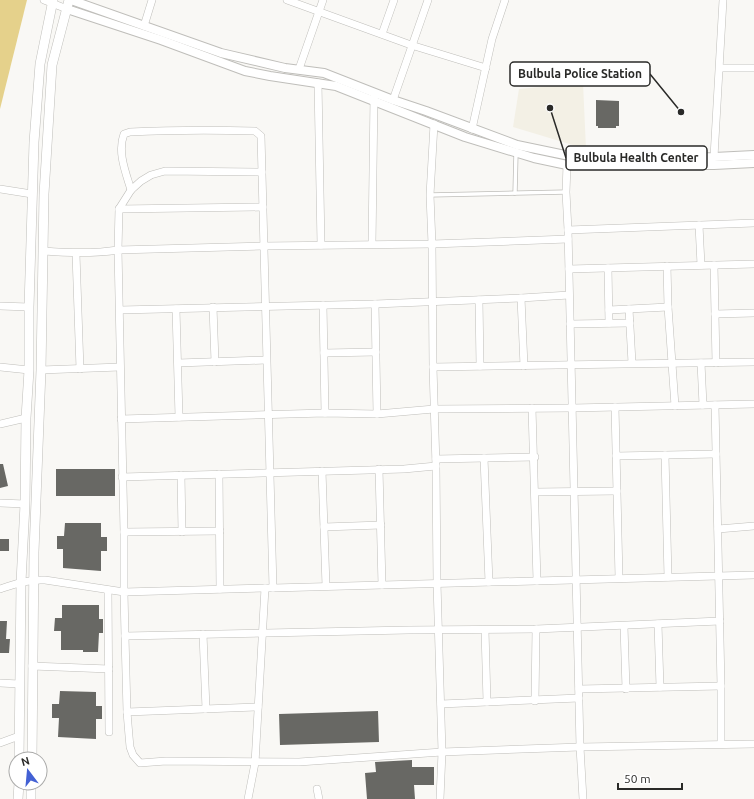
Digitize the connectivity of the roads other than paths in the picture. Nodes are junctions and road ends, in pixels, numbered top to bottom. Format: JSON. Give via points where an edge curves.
{"nodes":[{"id":1,"x":152,"y":0,"type":"edge"},
{"id":2,"x":287,"y":0,"type":"edge"},
{"id":3,"x":323,"y":0,"type":"edge"},
{"id":4,"x":394,"y":0,"type":"edge"},
{"id":5,"x":428,"y":0,"type":"edge"},
{"id":6,"x":505,"y":0,"type":"edge"},
{"id":7,"x":723,"y":0,"type":"edge"},
{"id":8,"x":50,"y":1,"type":"edge"},
{"id":9,"x":69,"y":3,"type":"edge"},
{"id":10,"x":320,"y":12,"type":"junction"},
{"id":11,"x":144,"y":26,"type":"junction"},
{"id":12,"x":382,"y":34,"type":"junction"},
{"id":13,"x":411,"y":45,"type":"junction"},
{"id":14,"x":486,"y":68,"type":"junction"},
{"id":15,"x":720,"y":68,"type":"junction"},
{"id":16,"x":754,"y":68,"type":"edge"},
{"id":17,"x":299,"y":69,"type":"junction"},
{"id":18,"x":318,"y":83,"type":"junction"},
{"id":19,"x":374,"y":92,"type":"junction"},
{"id":20,"x":393,"y":100,"type":"junction"},
{"id":21,"x":374,"y":101,"type":"junction"},
{"id":22,"x":434,"y":124,"type":"junction"},
{"id":23,"x":472,"y":129,"type":"junction"},
{"id":24,"x":516,"y":153,"type":"junction"},
{"id":25,"x":754,"y":155,"type":"edge"},
{"id":26,"x":714,"y":157,"type":"junction"},
{"id":27,"x":754,"y":163,"type":"edge"},
{"id":28,"x":567,"y":165,"type":"junction"},
{"id":29,"x":262,"y":172,"type":"junction"},
{"id":30,"x":0,"y":189,"type":"edge"},
{"id":31,"x":131,"y":190,"type":"junction"},
{"id":32,"x":566,"y":192,"type":"junction"},
{"id":33,"x":515,"y":193,"type":"junction"},
{"id":34,"x":32,"y":194,"type":"junction"},
{"id":35,"x":430,"y":195,"type":"junction"},
{"id":36,"x":263,"y":207,"type":"junction"},
{"id":37,"x":119,"y":209,"type":"junction"},
{"id":38,"x":754,"y":223,"type":"edge"},
{"id":39,"x":699,"y":225,"type":"junction"},
{"id":40,"x":568,"y":230,"type":"junction"},
{"id":41,"x":568,"y":239,"type":"junction"},
{"id":42,"x":372,"y":244,"type":"junction"},
{"id":43,"x":432,"y":244,"type":"junction"},
{"id":44,"x":321,"y":245,"type":"junction"},
{"id":45,"x":263,"y":246,"type":"junction"},
{"id":46,"x":118,"y":250,"type":"junction"},
{"id":47,"x":44,"y":251,"type":"junction"},
{"id":48,"x":76,"y":254,"type":"junction"},
{"id":49,"x":754,"y":264,"type":"edge"},
{"id":50,"x":701,"y":265,"type":"junction"},
{"id":51,"x":714,"y":265,"type":"junction"},
{"id":52,"x":667,"y":266,"type":"junction"},
{"id":53,"x":608,"y":268,"type":"junction"},
{"id":54,"x":569,"y":269,"type":"junction"},
{"id":55,"x":569,"y":294,"type":"junction"},
{"id":56,"x":522,"y":298,"type":"junction"},
{"id":57,"x":479,"y":300,"type":"junction"},
{"id":58,"x":433,"y":301,"type":"junction"},
{"id":59,"x":375,"y":304,"type":"junction"},
{"id":60,"x":323,"y":305,"type":"junction"},
{"id":61,"x":0,"y":306,"type":"edge"},
{"id":62,"x":265,"y":306,"type":"junction"},
{"id":63,"x":29,"y":307,"type":"junction"},
{"id":64,"x":213,"y":307,"type":"junction"},
{"id":65,"x":668,"y":307,"type":"junction"},
{"id":66,"x":176,"y":309,"type":"junction"},
{"id":67,"x":629,"y":309,"type":"junction"},
{"id":68,"x":120,"y":310,"type":"junction"},
{"id":69,"x":609,"y":310,"type":"junction"},
{"id":70,"x":754,"y":313,"type":"edge"},
{"id":71,"x":715,"y":314,"type":"junction"},
{"id":72,"x":609,"y":323,"type":"junction"},
{"id":73,"x":630,"y":323,"type":"junction"},
{"id":74,"x":570,"y":324,"type":"junction"},
{"id":75,"x":376,"y":352,"type":"junction"},
{"id":76,"x":324,"y":353,"type":"junction"},
{"id":77,"x":266,"y":360,"type":"junction"},
{"id":78,"x":215,"y":362,"type":"junction"},
{"id":79,"x":754,"y":362,"type":"edge"},
{"id":80,"x":178,"y":363,"type":"junction"},
{"id":81,"x":671,"y":363,"type":"junction"},
{"id":82,"x":701,"y":363,"type":"junction"},
{"id":83,"x":716,"y":363,"type":"junction"},
{"id":84,"x":632,"y":364,"type":"junction"},
{"id":85,"x":571,"y":365,"type":"junction"},
{"id":86,"x":480,"y":366,"type":"junction"},
{"id":87,"x":524,"y":366,"type":"junction"},
{"id":88,"x":0,"y":367,"type":"edge"},
{"id":89,"x":120,"y":367,"type":"junction"},
{"id":90,"x":433,"y":367,"type":"junction"},
{"id":91,"x":80,"y":369,"type":"junction"},
{"id":92,"x":29,"y":370,"type":"junction"},
{"id":93,"x":41,"y":370,"type":"junction"},
{"id":94,"x":754,"y":404,"type":"edge"},
{"id":95,"x":703,"y":405,"type":"junction"},
{"id":96,"x":715,"y":405,"type":"junction"},
{"id":97,"x":675,"y":406,"type":"junction"},
{"id":98,"x":615,"y":407,"type":"junction"},
{"id":99,"x":532,"y":408,"type":"junction"},
{"id":100,"x":572,"y":408,"type":"junction"},
{"id":101,"x":434,"y":409,"type":"junction"},
{"id":102,"x":325,"y":413,"type":"junction"},
{"id":103,"x":377,"y":414,"type":"junction"},
{"id":104,"x":268,"y":415,"type":"junction"},
{"id":105,"x":179,"y":417,"type":"junction"},
{"id":106,"x":26,"y":418,"type":"junction"},
{"id":107,"x":121,"y":419,"type":"junction"},
{"id":108,"x":0,"y":424,"type":"edge"},
{"id":109,"x":716,"y":454,"type":"junction"},
{"id":110,"x":665,"y":455,"type":"junction"},
{"id":111,"x":616,"y":456,"type":"junction"},
{"id":112,"x":535,"y":457,"type":"junction"},
{"id":113,"x":484,"y":458,"type":"junction"},
{"id":114,"x":436,"y":463,"type":"junction"},
{"id":115,"x":379,"y":469,"type":"junction"},
{"id":116,"x":322,"y":471,"type":"junction"},
{"id":117,"x":270,"y":473,"type":"junction"},
{"id":118,"x":219,"y":474,"type":"junction"},
{"id":119,"x":181,"y":475,"type":"junction"},
{"id":120,"x":122,"y":477,"type":"junction"},
{"id":121,"x":617,"y":491,"type":"junction"},
{"id":122,"x":535,"y":492,"type":"junction"},
{"id":123,"x":574,"y":492,"type":"junction"},
{"id":124,"x":0,"y":503,"type":"edge"},
{"id":125,"x":25,"y":504,"type":"junction"},
{"id":126,"x":381,"y":525,"type":"junction"},
{"id":127,"x":754,"y":526,"type":"edge"},
{"id":128,"x":324,"y":527,"type":"junction"},
{"id":129,"x":718,"y":529,"type":"junction"},
{"id":130,"x":220,"y":531,"type":"junction"},
{"id":131,"x":124,"y":532,"type":"junction"},
{"id":132,"x":182,"y":532,"type":"junction"},
{"id":133,"x":754,"y":575,"type":"edge"},
{"id":134,"x":719,"y":576,"type":"junction"},
{"id":135,"x":668,"y":577,"type":"junction"},
{"id":136,"x":619,"y":578,"type":"junction"},
{"id":137,"x":34,"y":580,"type":"junction"},
{"id":138,"x":576,"y":580,"type":"junction"},
{"id":139,"x":537,"y":581,"type":"junction"},
{"id":140,"x":21,"y":582,"type":"junction"},
{"id":141,"x":489,"y":582,"type":"junction"},
{"id":142,"x":437,"y":583,"type":"junction"},
{"id":143,"x":382,"y":585,"type":"junction"},
{"id":144,"x":326,"y":586,"type":"junction"},
{"id":145,"x":269,"y":588,"type":"junction"},
{"id":146,"x":0,"y":589,"type":"edge"},
{"id":147,"x":220,"y":589,"type":"junction"},
{"id":148,"x":108,"y":590,"type":"junction"},
{"id":149,"x":124,"y":592,"type":"junction"},
{"id":150,"x":720,"y":622,"type":"junction"},
{"id":151,"x":658,"y":624,"type":"junction"},
{"id":152,"x":624,"y":626,"type":"junction"},
{"id":153,"x":577,"y":627,"type":"junction"},
{"id":154,"x":536,"y":629,"type":"junction"},
{"id":155,"x":485,"y":630,"type":"junction"},
{"id":156,"x":439,"y":631,"type":"junction"},
{"id":157,"x":263,"y":633,"type":"junction"},
{"id":158,"x":203,"y":634,"type":"junction"},
{"id":159,"x":125,"y":636,"type":"junction"},
{"id":160,"x":32,"y":666,"type":"junction"},
{"id":161,"x":109,"y":669,"type":"junction"},
{"id":162,"x":0,"y":683,"type":"edge"},
{"id":163,"x":19,"y":684,"type":"junction"},
{"id":164,"x":721,"y":686,"type":"junction"},
{"id":165,"x":660,"y":687,"type":"junction"},
{"id":166,"x":579,"y":689,"type":"junction"},
{"id":167,"x":626,"y":689,"type":"junction"},
{"id":168,"x":579,"y":698,"type":"junction"},
{"id":169,"x":536,"y":701,"type":"junction"},
{"id":170,"x":487,"y":702,"type":"junction"},
{"id":171,"x":441,"y":704,"type":"junction"},
{"id":172,"x":258,"y":707,"type":"junction"},
{"id":173,"x":206,"y":709,"type":"junction"},
{"id":174,"x":127,"y":712,"type":"junction"},
{"id":175,"x":109,"y":732,"type":"dead end"},
{"id":176,"x":19,"y":736,"type":"junction"},
{"id":177,"x":0,"y":743,"type":"edge"},
{"id":178,"x":721,"y":744,"type":"junction"},
{"id":179,"x":754,"y":744,"type":"edge"},
{"id":180,"x":580,"y":747,"type":"junction"},
{"id":181,"x":19,"y":751,"type":"edge"},
{"id":182,"x":32,"y":751,"type":"edge"},
{"id":183,"x":442,"y":752,"type":"junction"},
{"id":184,"x":255,"y":763,"type":"junction"},
{"id":185,"x":317,"y":789,"type":"dead end"},
{"id":186,"x":248,"y":799,"type":"edge"},
{"id":187,"x":319,"y":799,"type":"edge"},
{"id":188,"x":440,"y":799,"type":"edge"},
{"id":189,"x":583,"y":799,"type":"edge"}],
"edges":[{"from":1,"to":11,"type":"street"},
{"from":2,"to":10,"type":"street"},
{"from":3,"to":10,"type":"street"},
{"from":4,"to":12,"type":"street"},
{"from":5,"to":13,"type":"street"},
{"from":6,"to":14,"type":"street","via":[[492,39]]},
{"from":7,"to":15,"type":"street"},
{"from":8,"to":9,"type":"street"},
{"from":8,"to":34,"type":"main road","via":[[40,64]]},
{"from":9,"to":11,"type":"street"},
{"from":9,"to":18,"type":"street","via":[[245,71]]},
{"from":9,"to":47,"type":"main road","via":[[52,65],[44,194]]},
{"from":10,"to":12,"type":"street"},
{"from":10,"to":17,"type":"street"},
{"from":11,"to":17,"type":"street","via":[[221,53],[264,64]]},
{"from":12,"to":13,"type":"street"},
{"from":13,"to":14,"type":"street"},
{"from":13,"to":20,"type":"street"},
{"from":14,"to":23,"type":"street"},
{"from":15,"to":16,"type":"street"},
{"from":15,"to":26,"type":"street"},
{"from":17,"to":19,"type":"street","via":[[324,73]]},
{"from":18,"to":21,"type":"street","via":[[336,86]]},
{"from":18,"to":44,"type":"street"},
{"from":19,"to":20,"type":"street"},
{"from":19,"to":21,"type":"street"},
{"from":20,"to":23,"type":"street"},
{"from":21,"to":22,"type":"street"},
{"from":21,"to":42,"type":"street"},
{"from":22,"to":24,"type":"street"},
{"from":22,"to":35,"type":"street"},
{"from":23,"to":26,"type":"street","via":[[517,146],[565,155],[617,158]]},
{"from":24,"to":28,"type":"street"},
{"from":24,"to":33,"type":"lane"},
{"from":25,"to":26,"type":"street"},
{"from":27,"to":28,"type":"street"},
{"from":28,"to":32,"type":"street"},
{"from":29,"to":31,"type":"street","via":[[165,171],[145,178]]},
{"from":29,"to":31,"type":"street","via":[[261,136],[255,131],[130,132],[124,134],[122,152]]},
{"from":29,"to":36,"type":"street"},
{"from":30,"to":34,"type":"street"},
{"from":31,"to":37,"type":"street"},
{"from":32,"to":33,"type":"lane"},
{"from":32,"to":40,"type":"street"},
{"from":33,"to":35,"type":"lane"},
{"from":34,"to":63,"type":"main road"},
{"from":35,"to":43,"type":"street"},
{"from":36,"to":37,"type":"street"},
{"from":36,"to":45,"type":"street"},
{"from":37,"to":46,"type":"street"},
{"from":38,"to":39,"type":"street"},
{"from":39,"to":40,"type":"street"},
{"from":39,"to":50,"type":"street"},
{"from":40,"to":41,"type":"street"},
{"from":41,"to":43,"type":"street"},
{"from":41,"to":54,"type":"street"},
{"from":42,"to":43,"type":"street"},
{"from":42,"to":44,"type":"street"},
{"from":43,"to":58,"type":"street"},
{"from":44,"to":45,"type":"street"},
{"from":45,"to":46,"type":"street"},
{"from":45,"to":62,"type":"street"},
{"from":46,"to":48,"type":"street"},
{"from":46,"to":68,"type":"street"},
{"from":47,"to":48,"type":"street"},
{"from":47,"to":93,"type":"main road"},
{"from":48,"to":91,"type":"street"},
{"from":49,"to":51,"type":"street"},
{"from":50,"to":51,"type":"street"},
{"from":50,"to":52,"type":"street"},
{"from":51,"to":71,"type":"street"},
{"from":52,"to":53,"type":"street"},
{"from":52,"to":65,"type":"street"},
{"from":53,"to":54,"type":"street"},
{"from":53,"to":69,"type":"street"},
{"from":54,"to":55,"type":"street"},
{"from":55,"to":56,"type":"street"},
{"from":55,"to":74,"type":"street"},
{"from":56,"to":57,"type":"street"},
{"from":56,"to":87,"type":"street"},
{"from":57,"to":58,"type":"street"},
{"from":57,"to":86,"type":"street"},
{"from":58,"to":59,"type":"street"},
{"from":58,"to":90,"type":"street"},
{"from":59,"to":60,"type":"street"},
{"from":59,"to":75,"type":"street"},
{"from":60,"to":62,"type":"street"},
{"from":60,"to":76,"type":"street"},
{"from":61,"to":63,"type":"street"},
{"from":62,"to":64,"type":"street"},
{"from":62,"to":77,"type":"street"},
{"from":63,"to":92,"type":"main road"},
{"from":64,"to":66,"type":"street"},
{"from":64,"to":78,"type":"street"},
{"from":65,"to":67,"type":"street"},
{"from":65,"to":81,"type":"street"},
{"from":66,"to":68,"type":"street"},
{"from":66,"to":80,"type":"street"},
{"from":67,"to":69,"type":"street"},
{"from":67,"to":73,"type":"street"},
{"from":68,"to":89,"type":"street"},
{"from":69,"to":72,"type":"street"},
{"from":70,"to":71,"type":"street"},
{"from":71,"to":83,"type":"street"},
{"from":72,"to":73,"type":"street"},
{"from":72,"to":74,"type":"street"},
{"from":73,"to":84,"type":"street"},
{"from":74,"to":85,"type":"street"},
{"from":75,"to":76,"type":"street"},
{"from":75,"to":103,"type":"street"},
{"from":76,"to":102,"type":"street"},
{"from":77,"to":78,"type":"street"},
{"from":77,"to":104,"type":"street"},
{"from":78,"to":80,"type":"street"},
{"from":79,"to":83,"type":"street"},
{"from":80,"to":105,"type":"street"},
{"from":81,"to":82,"type":"street"},
{"from":81,"to":84,"type":"street"},
{"from":81,"to":97,"type":"street"},
{"from":82,"to":83,"type":"street"},
{"from":82,"to":95,"type":"street"},
{"from":84,"to":85,"type":"street"},
{"from":85,"to":87,"type":"street"},
{"from":85,"to":100,"type":"street"},
{"from":86,"to":87,"type":"street"},
{"from":86,"to":90,"type":"street"},
{"from":88,"to":92,"type":"street"},
{"from":89,"to":91,"type":"street"},
{"from":89,"to":107,"type":"street"},
{"from":90,"to":101,"type":"street"},
{"from":91,"to":93,"type":"street"},
{"from":92,"to":106,"type":"main road"},
{"from":93,"to":137,"type":"main road"},
{"from":94,"to":96,"type":"street"},
{"from":95,"to":96,"type":"street"},
{"from":95,"to":97,"type":"street"},
{"from":96,"to":109,"type":"street"},
{"from":97,"to":98,"type":"street"},
{"from":98,"to":100,"type":"street"},
{"from":98,"to":111,"type":"street"},
{"from":99,"to":100,"type":"street"},
{"from":99,"to":101,"type":"street"},
{"from":99,"to":112,"type":"street"},
{"from":100,"to":123,"type":"street"},
{"from":101,"to":103,"type":"street"},
{"from":101,"to":114,"type":"street"},
{"from":102,"to":103,"type":"street"},
{"from":102,"to":104,"type":"street"},
{"from":104,"to":105,"type":"street"},
{"from":104,"to":117,"type":"street"},
{"from":105,"to":107,"type":"street"},
{"from":106,"to":108,"type":"street"},
{"from":106,"to":125,"type":"main road"},
{"from":107,"to":120,"type":"street"},
{"from":109,"to":110,"type":"street"},
{"from":109,"to":129,"type":"street"},
{"from":110,"to":111,"type":"street"},
{"from":110,"to":135,"type":"street"},
{"from":111,"to":121,"type":"street"},
{"from":112,"to":113,"type":"street"},
{"from":112,"to":122,"type":"street"},
{"from":113,"to":114,"type":"street"},
{"from":113,"to":141,"type":"street"},
{"from":114,"to":115,"type":"street"},
{"from":114,"to":142,"type":"street"},
{"from":115,"to":116,"type":"street"},
{"from":115,"to":126,"type":"street"},
{"from":116,"to":117,"type":"street"},
{"from":116,"to":128,"type":"street"},
{"from":117,"to":118,"type":"street"},
{"from":117,"to":145,"type":"street"},
{"from":118,"to":119,"type":"street"},
{"from":118,"to":130,"type":"street"},
{"from":119,"to":120,"type":"street"},
{"from":119,"to":132,"type":"street"},
{"from":120,"to":131,"type":"street"},
{"from":121,"to":123,"type":"street"},
{"from":121,"to":136,"type":"street"},
{"from":122,"to":123,"type":"street"},
{"from":122,"to":139,"type":"street"},
{"from":123,"to":138,"type":"street"},
{"from":124,"to":125,"type":"street"},
{"from":125,"to":140,"type":"main road"},
{"from":126,"to":128,"type":"street"},
{"from":126,"to":143,"type":"street"},
{"from":127,"to":129,"type":"street"},
{"from":128,"to":144,"type":"street"},
{"from":129,"to":134,"type":"street"},
{"from":130,"to":132,"type":"street"},
{"from":130,"to":147,"type":"street"},
{"from":131,"to":132,"type":"street"},
{"from":131,"to":149,"type":"street"},
{"from":133,"to":134,"type":"street"},
{"from":134,"to":135,"type":"street"},
{"from":134,"to":150,"type":"street"},
{"from":135,"to":136,"type":"street"},
{"from":136,"to":138,"type":"street"},
{"from":137,"to":140,"type":"street"},
{"from":137,"to":148,"type":"street"},
{"from":137,"to":160,"type":"main road"},
{"from":138,"to":139,"type":"street"},
{"from":138,"to":153,"type":"street"},
{"from":139,"to":141,"type":"street"},
{"from":140,"to":146,"type":"street"},
{"from":140,"to":163,"type":"main road"},
{"from":141,"to":142,"type":"street"},
{"from":142,"to":143,"type":"street"},
{"from":142,"to":156,"type":"street"},
{"from":143,"to":144,"type":"street"},
{"from":144,"to":145,"type":"street"},
{"from":145,"to":147,"type":"street"},
{"from":145,"to":157,"type":"street"},
{"from":147,"to":149,"type":"street"},
{"from":148,"to":149,"type":"street"},
{"from":148,"to":161,"type":"street"},
{"from":149,"to":159,"type":"street"},
{"from":150,"to":151,"type":"street"},
{"from":150,"to":164,"type":"street"},
{"from":151,"to":152,"type":"street"},
{"from":151,"to":165,"type":"street"},
{"from":152,"to":153,"type":"street"},
{"from":152,"to":167,"type":"street"},
{"from":153,"to":154,"type":"street"},
{"from":153,"to":166,"type":"street"},
{"from":154,"to":155,"type":"street"},
{"from":154,"to":169,"type":"street"},
{"from":155,"to":156,"type":"street"},
{"from":155,"to":170,"type":"street"},
{"from":156,"to":157,"type":"street"},
{"from":156,"to":171,"type":"street"},
{"from":157,"to":158,"type":"street"},
{"from":157,"to":172,"type":"street"},
{"from":158,"to":159,"type":"street"},
{"from":158,"to":173,"type":"street"},
{"from":159,"to":174,"type":"street"},
{"from":160,"to":161,"type":"street"},
{"from":160,"to":182,"type":"main road"},
{"from":161,"to":175,"type":"street"},
{"from":162,"to":163,"type":"street"},
{"from":163,"to":176,"type":"main road"},
{"from":164,"to":165,"type":"street"},
{"from":164,"to":178,"type":"street"},
{"from":165,"to":167,"type":"street"},
{"from":166,"to":167,"type":"street"},
{"from":166,"to":168,"type":"street"},
{"from":168,"to":169,"type":"street"},
{"from":168,"to":180,"type":"street"},
{"from":169,"to":170,"type":"street"},
{"from":170,"to":171,"type":"street"},
{"from":171,"to":183,"type":"street"},
{"from":172,"to":173,"type":"street"},
{"from":172,"to":184,"type":"street"},
{"from":173,"to":174,"type":"street"},
{"from":174,"to":184,"type":"street","via":[[130,747],[140,763]]},
{"from":176,"to":177,"type":"street"},
{"from":176,"to":181,"type":"main road"},
{"from":178,"to":179,"type":"street"},
{"from":178,"to":180,"type":"street"},
{"from":180,"to":183,"type":"street"},
{"from":180,"to":189,"type":"street"},
{"from":183,"to":184,"type":"street"},
{"from":183,"to":188,"type":"street"},
{"from":184,"to":186,"type":"street"},
{"from":185,"to":187,"type":"street"}]}
